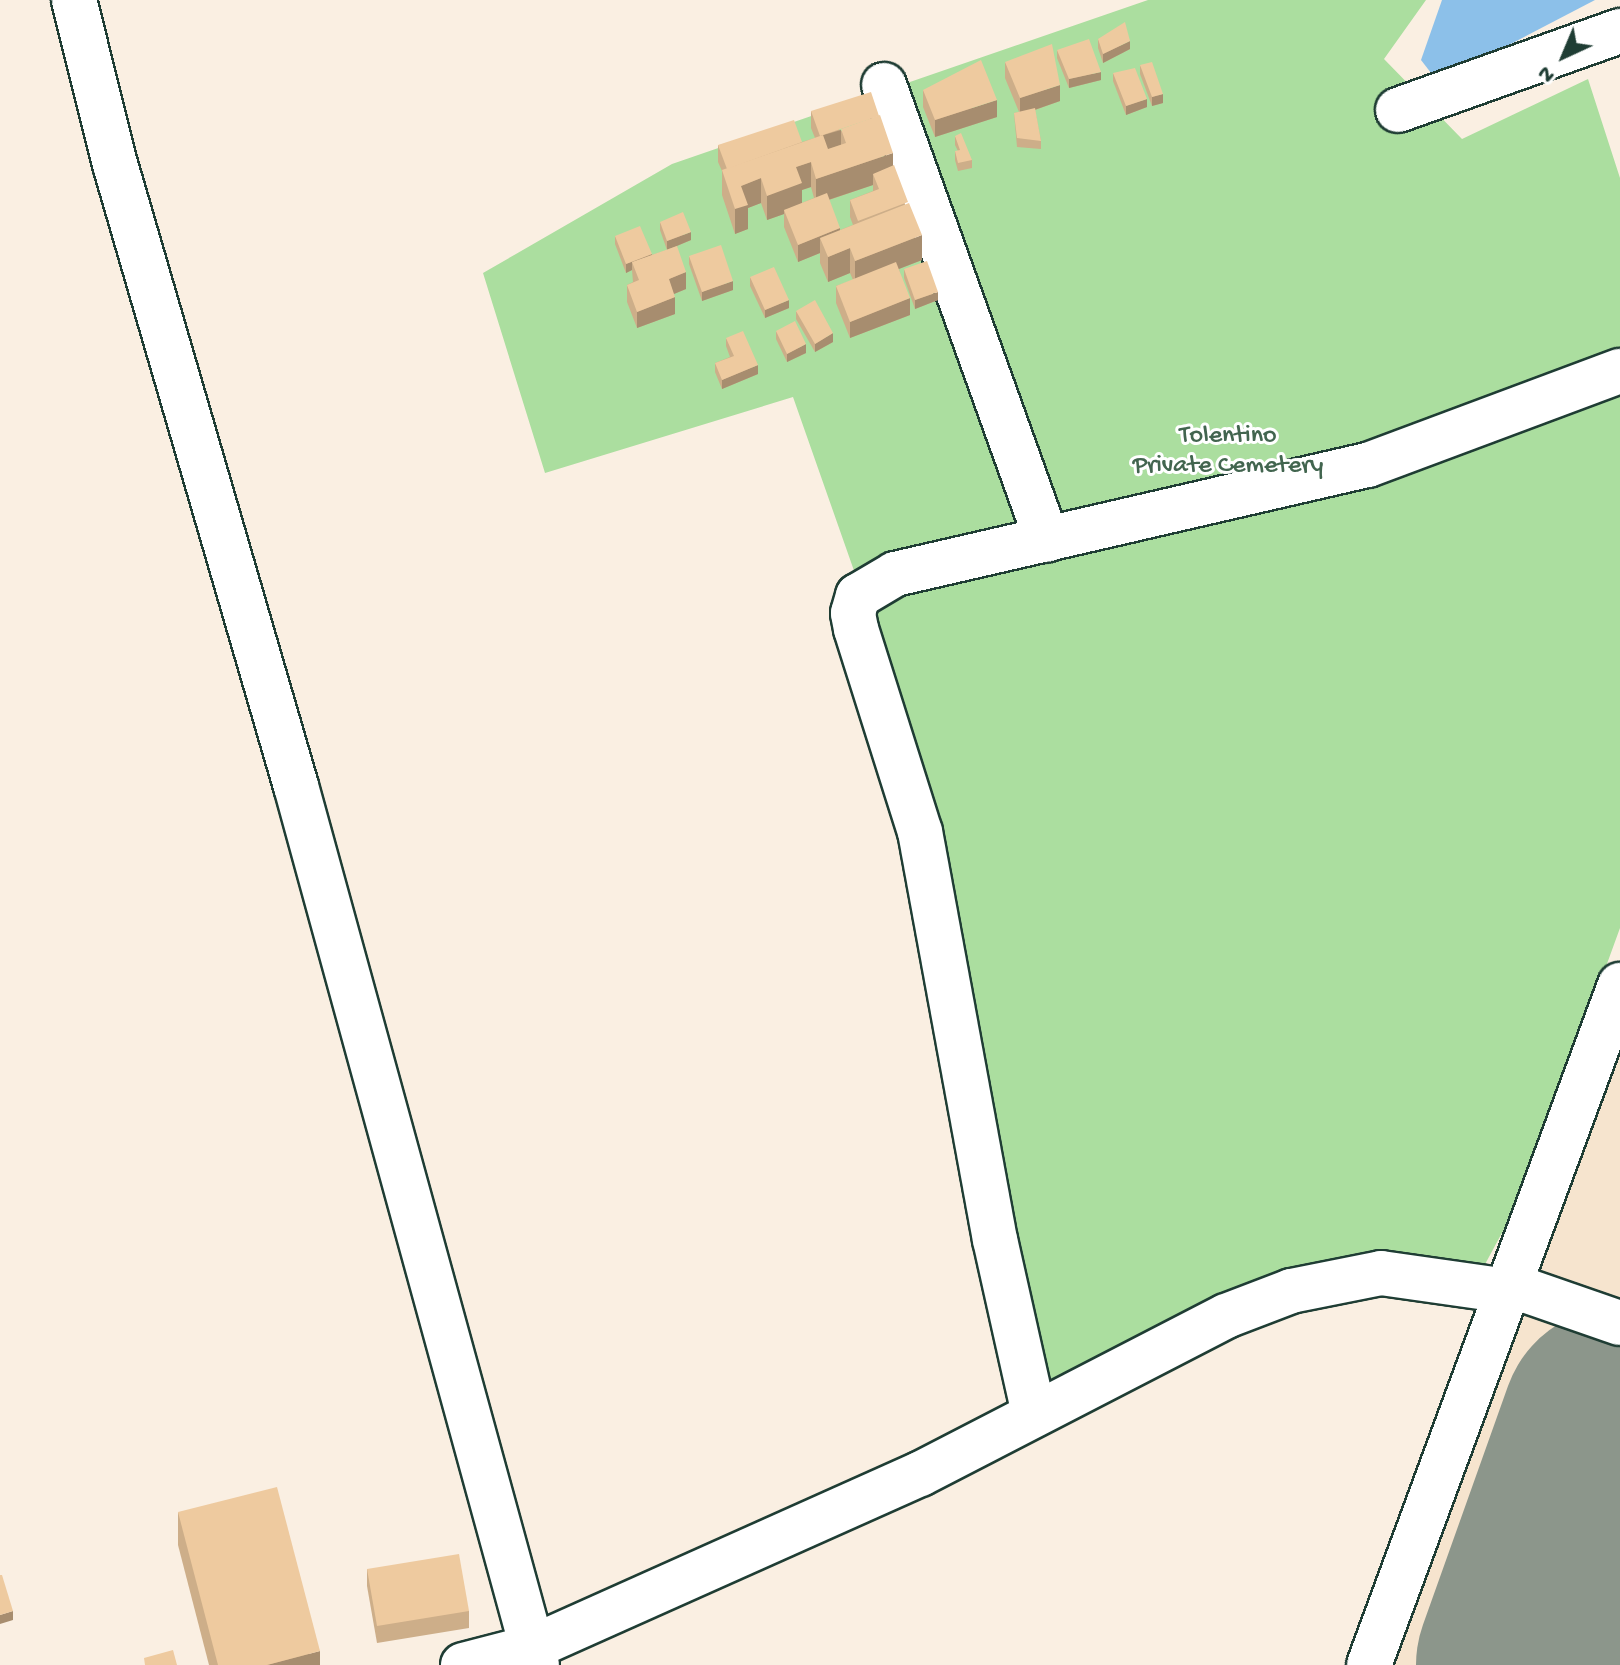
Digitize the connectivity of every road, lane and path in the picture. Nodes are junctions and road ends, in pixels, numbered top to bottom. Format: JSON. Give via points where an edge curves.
{"nodes":[{"id":1,"x":74,"y":0,"type":"edge"},
{"id":2,"x":1620,"y":31,"type":"edge"},
{"id":3,"x":884,"y":85,"type":"dead end"},
{"id":4,"x":1398,"y":110,"type":"dead end"},
{"id":5,"x":1620,"y":371,"type":"edge"},
{"id":6,"x":1047,"y":540,"type":"junction"},
{"id":7,"x":1620,"y":985,"type":"edge"},
{"id":8,"x":1509,"y":1288,"type":"junction"},
{"id":9,"x":1620,"y":1323,"type":"edge"},
{"id":10,"x":1034,"y":1414,"type":"junction"},
{"id":11,"x":535,"y":1656,"type":"edge"},
{"id":12,"x":463,"y":1665,"type":"edge"},
{"id":13,"x":1369,"y":1665,"type":"edge"}],
"edges":[{"from":1,"to":11,"type":"street","via":[[115,164],[296,786]]},
{"from":2,"to":4,"type":"street"},
{"from":3,"to":6,"type":"street"},
{"from":5,"to":6,"type":"street","via":[[1368,465]]},
{"from":6,"to":10,"type":"street","via":[[895,574],[865,587],[853,613],[920,832],[995,1240]]},
{"from":7,"to":8,"type":"street"},
{"from":8,"to":9,"type":"street"},
{"from":8,"to":10,"type":"street","via":[[1381,1273],[1291,1291],[1226,1316]]},
{"from":8,"to":13,"type":"street"},
{"from":10,"to":11,"type":"street","via":[[920,1474]]},
{"from":11,"to":12,"type":"street"}]}
